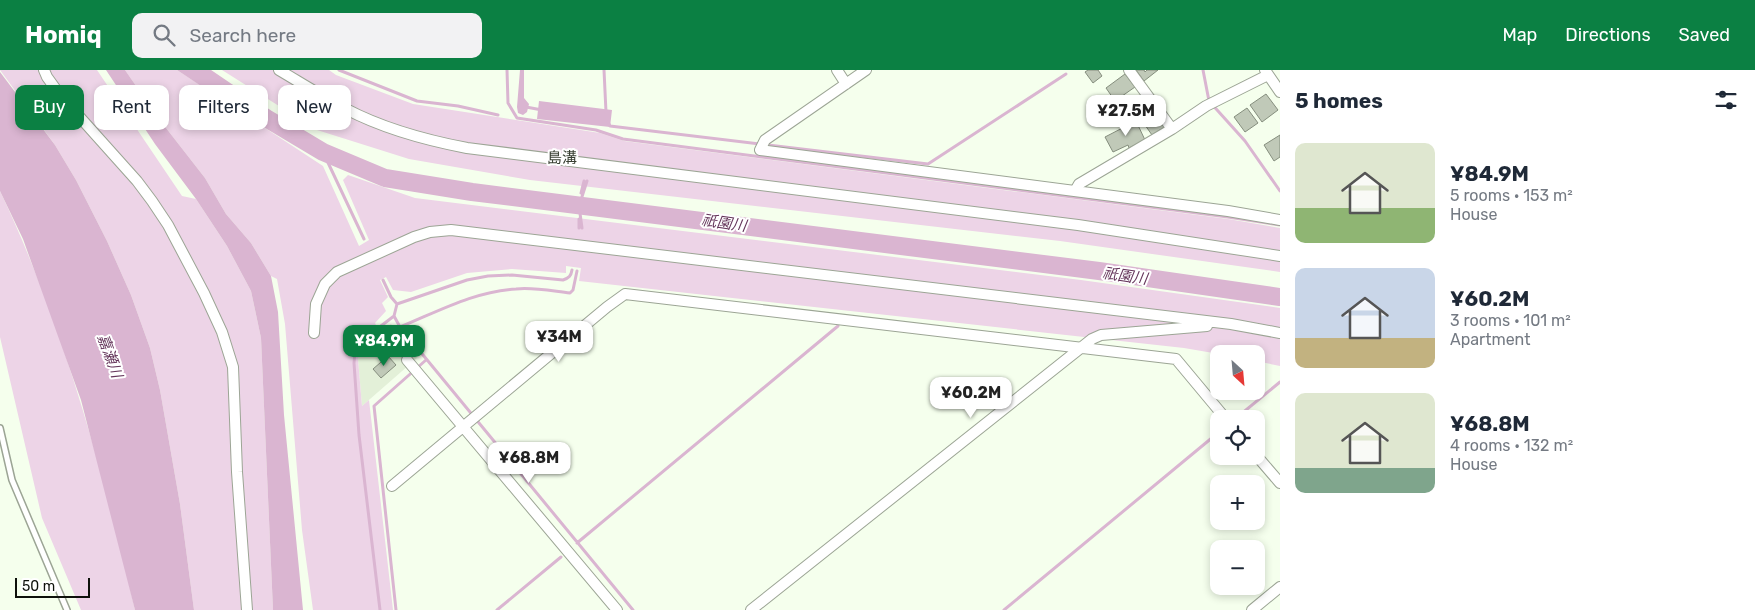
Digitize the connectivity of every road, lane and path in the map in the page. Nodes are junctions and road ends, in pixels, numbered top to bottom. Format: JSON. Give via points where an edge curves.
{"nodes":[{"id":1,"x":44,"y":70,"type":"edge"},
{"id":2,"x":279,"y":70,"type":"edge"},
{"id":3,"x":837,"y":70,"type":"edge"},
{"id":4,"x":866,"y":70,"type":"edge"},
{"id":5,"x":1129,"y":70,"type":"edge"},
{"id":6,"x":1266,"y":73,"type":"edge"},
{"id":7,"x":846,"y":84,"type":"junction"},
{"id":8,"x":1280,"y":92,"type":"edge"},
{"id":9,"x":1172,"y":128,"type":"junction"},
{"id":10,"x":1075,"y":191,"type":"junction"},
{"id":11,"x":1280,"y":220,"type":"edge"},
{"id":12,"x":1280,"y":256,"type":"edge"},
{"id":13,"x":1230,"y":324,"type":"junction"},
{"id":14,"x":314,"y":333,"type":"dead end"},
{"id":15,"x":1280,"y":333,"type":"edge"},
{"id":16,"x":1082,"y":347,"type":"junction"},
{"id":17,"x":407,"y":360,"type":"dead end"},
{"id":18,"x":1219,"y":410,"type":"edge"},
{"id":19,"x":464,"y":426,"type":"junction"},
{"id":20,"x":0,"y":428,"type":"edge"},
{"id":21,"x":1265,"y":465,"type":"edge"},
{"id":22,"x":1280,"y":483,"type":"edge"},
{"id":23,"x":392,"y":486,"type":"dead end"},
{"id":24,"x":1280,"y":587,"type":"edge"},
{"id":25,"x":67,"y":610,"type":"edge"},
{"id":26,"x":247,"y":610,"type":"edge"},
{"id":27,"x":617,"y":610,"type":"edge"},
{"id":28,"x":751,"y":610,"type":"edge"},
{"id":29,"x":1252,"y":610,"type":"edge"}],
"edges":[{"from":1,"to":26,"type":"street","via":[[60,95],[152,201],[200,284],[222,332],[232,367]]},
{"from":2,"to":12,"type":"street","via":[[345,109],[382,125],[416,137],[466,148],[1078,225]]},
{"from":3,"to":7,"type":"street"},
{"from":4,"to":7,"type":"street"},
{"from":5,"to":9,"type":"street"},
{"from":6,"to":8,"type":"street"},
{"from":6,"to":9,"type":"street"},
{"from":7,"to":10,"type":"street","via":[[762,145]]},
{"from":9,"to":10,"type":"street","via":[[1078,184]]},
{"from":10,"to":11,"type":"street"},
{"from":13,"to":14,"type":"street","via":[[451,230],[414,237],[337,272],[325,284],[316,304]]},
{"from":13,"to":15,"type":"street"},
{"from":13,"to":16,"type":"street","via":[[1101,335]]},
{"from":16,"to":18,"type":"street","via":[[1176,358]]},
{"from":16,"to":19,"type":"street","via":[[625,294]]},
{"from":16,"to":28,"type":"street"},
{"from":17,"to":19,"type":"street"},
{"from":19,"to":23,"type":"street"},
{"from":19,"to":27,"type":"street"},
{"from":20,"to":25,"type":"lane","via":[[12,480]]},
{"from":21,"to":22,"type":"street"},
{"from":24,"to":29,"type":"street"}]}
